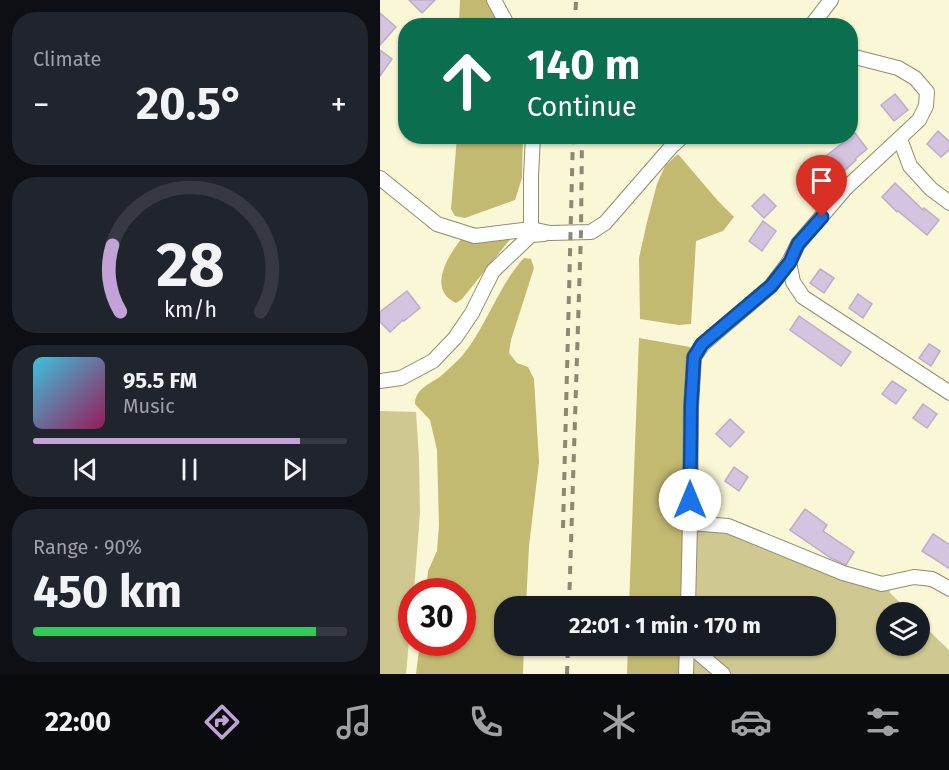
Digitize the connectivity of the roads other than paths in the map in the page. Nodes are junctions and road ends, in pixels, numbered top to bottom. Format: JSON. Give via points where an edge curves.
{"nodes":[{"id":1,"x":494,"y":0,"type":"edge"},
{"id":2,"x":831,"y":0,"type":"edge"},
{"id":3,"x":504,"y":18,"type":"edge"},
{"id":4,"x":817,"y":18,"type":"edge"},
{"id":5,"x":858,"y":58,"type":"edge"},
{"id":6,"x":900,"y":139,"type":"junction"},
{"id":7,"x":532,"y":144,"type":"edge"},
{"id":8,"x":674,"y":144,"type":"edge"},
{"id":9,"x":380,"y":178,"type":"edge"},
{"id":10,"x":950,"y":203,"type":"edge"},
{"id":11,"x":531,"y":232,"type":"junction"},
{"id":12,"x":790,"y":262,"type":"junction"},
{"id":13,"x":380,"y":381,"type":"edge"},
{"id":14,"x":950,"y":393,"type":"edge"},
{"id":15,"x":690,"y":524,"type":"junction"},
{"id":16,"x":950,"y":589,"type":"edge"},
{"id":17,"x":688,"y":596,"type":"edge"},
{"id":18,"x":687,"y":656,"type":"edge"},
{"id":19,"x":701,"y":656,"type":"edge"},
{"id":20,"x":686,"y":674,"type":"edge"},
{"id":21,"x":723,"y":674,"type":"edge"}],
"edges":[{"from":1,"to":3,"type":"street"},
{"from":2,"to":4,"type":"street"},
{"from":5,"to":6,"type":"street","via":[[898,68],[915,78],[927,92],[919,120]]},
{"from":6,"to":10,"type":"street","via":[[910,166]]},
{"from":6,"to":12,"type":"street","via":[[845,189],[798,244]]},
{"from":7,"to":11,"type":"street"},
{"from":8,"to":11,"type":"street","via":[[605,223],[591,232]]},
{"from":9,"to":11,"type":"street","via":[[437,224],[475,236]]},
{"from":11,"to":13,"type":"street","via":[[493,271],[472,313],[433,361],[401,378]]},
{"from":12,"to":14,"type":"street","via":[[793,282],[803,297]]},
{"from":12,"to":15,"type":"street","via":[[771,286],[702,344],[694,357]]},
{"from":15,"to":16,"type":"street","via":[[728,526],[843,573],[882,584],[914,577],[932,579]]},
{"from":15,"to":17,"type":"street"},
{"from":18,"to":20,"type":"street"},
{"from":19,"to":21,"type":"street"}]}
